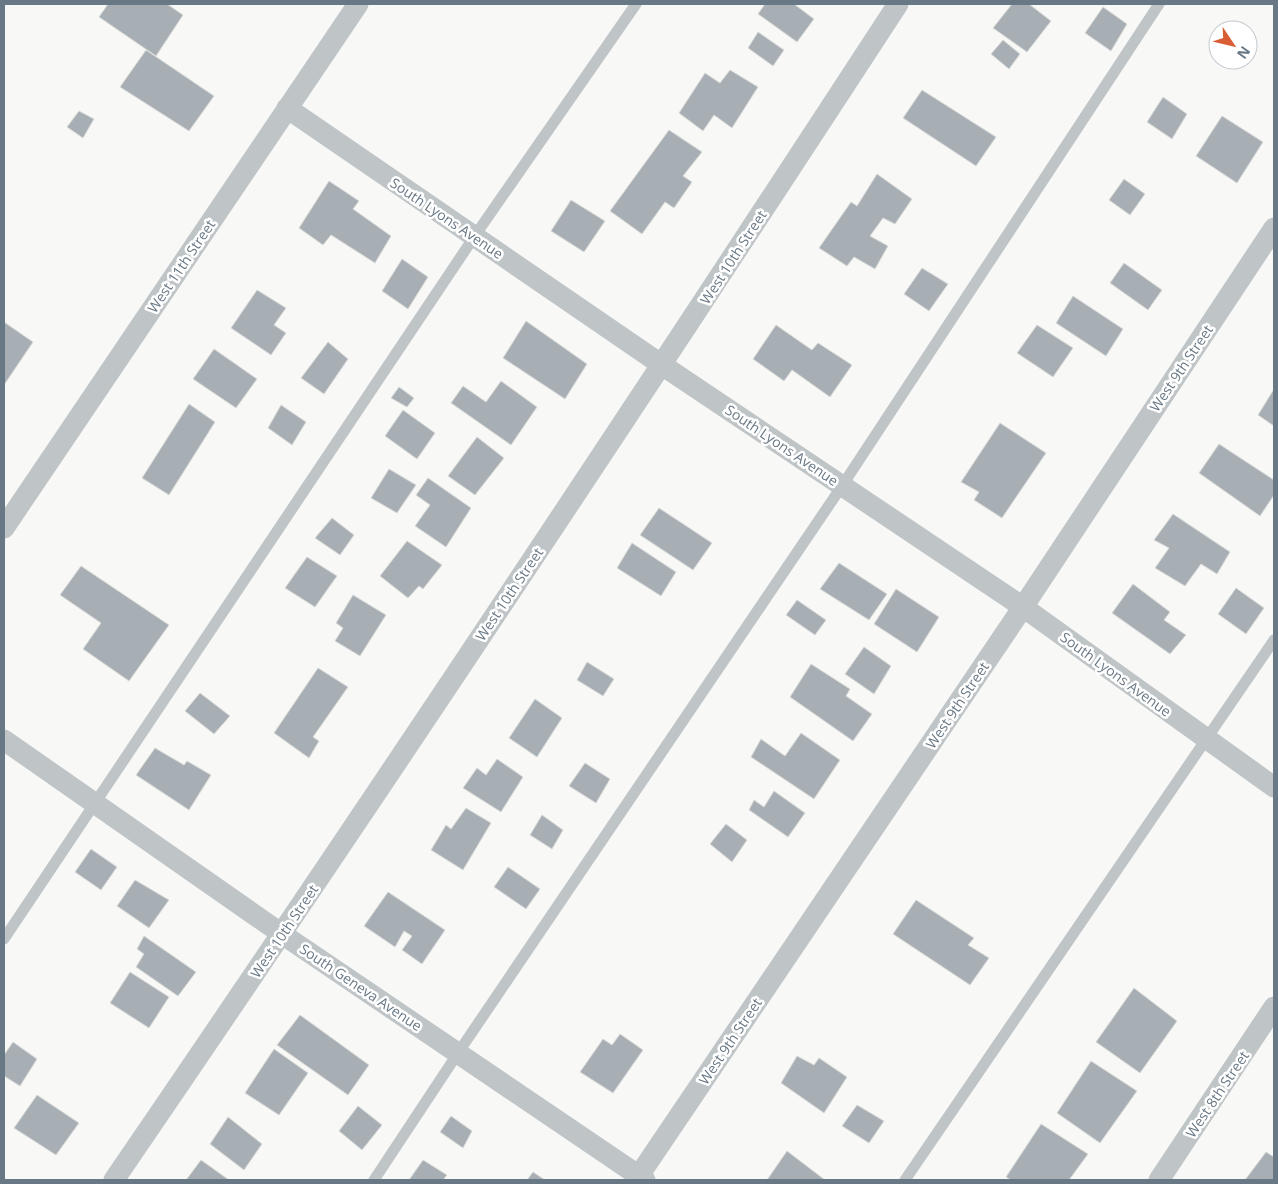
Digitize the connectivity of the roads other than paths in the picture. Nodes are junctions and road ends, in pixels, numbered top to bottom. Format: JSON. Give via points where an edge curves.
{"nodes":[{"id":1,"x":358,"y":4,"type":"edge"},
{"id":2,"x":636,"y":4,"type":"edge"},
{"id":3,"x":898,"y":4,"type":"edge"},
{"id":4,"x":1159,"y":4,"type":"edge"},
{"id":5,"x":287,"y":108,"type":"junction"},
{"id":6,"x":1274,"y":228,"type":"edge"},
{"id":7,"x":474,"y":236,"type":"junction"},
{"id":8,"x":662,"y":365,"type":"junction"},
{"id":9,"x":842,"y":486,"type":"junction"},
{"id":10,"x":4,"y":528,"type":"edge"},
{"id":11,"x":1023,"y":607,"type":"junction"},
{"id":12,"x":1274,"y":640,"type":"edge"},
{"id":13,"x":1208,"y":739,"type":"junction"},
{"id":14,"x":4,"y":740,"type":"edge"},
{"id":15,"x":1274,"y":787,"type":"edge"},
{"id":16,"x":95,"y":804,"type":"junction"},
{"id":17,"x":282,"y":934,"type":"junction"},
{"id":18,"x":4,"y":939,"type":"edge"},
{"id":19,"x":1274,"y":1007,"type":"edge"},
{"id":20,"x":458,"y":1053,"type":"junction"},
{"id":21,"x":640,"y":1179,"type":"edge"},
{"id":22,"x":114,"y":1180,"type":"edge"},
{"id":23,"x":374,"y":1180,"type":"edge"},
{"id":24,"x":905,"y":1180,"type":"edge"},
{"id":25,"x":1159,"y":1180,"type":"edge"}],
"edges":[{"from":1,"to":5,"type":"street","name":"West 11th Street"},
{"from":2,"to":7,"type":"lane"},
{"from":3,"to":8,"type":"street","name":"West 10th Street"},
{"from":4,"to":9,"type":"lane"},
{"from":5,"to":7,"type":"street","name":"South Lyons Avenue"},
{"from":5,"to":10,"type":"street","name":"West 11th Street"},
{"from":6,"to":11,"type":"street","name":"West 9th Street"},
{"from":7,"to":8,"type":"street","name":"South Lyons Avenue"},
{"from":7,"to":16,"type":"lane"},
{"from":8,"to":9,"type":"street","name":"South Lyons Avenue"},
{"from":8,"to":17,"type":"street","name":"West 10th Street"},
{"from":9,"to":11,"type":"street","name":"South Lyons Avenue"},
{"from":9,"to":20,"type":"lane"},
{"from":11,"to":13,"type":"street","name":"South Lyons Avenue"},
{"from":11,"to":21,"type":"street","name":"West 9th Street"},
{"from":12,"to":13,"type":"lane"},
{"from":13,"to":15,"type":"street","name":"South Lyons Avenue"},
{"from":13,"to":24,"type":"lane"},
{"from":14,"to":16,"type":"street","name":"South Geneva Avenue"},
{"from":16,"to":17,"type":"street","name":"South Geneva Avenue"},
{"from":16,"to":18,"type":"lane"},
{"from":17,"to":20,"type":"street","name":"South Geneva Avenue"},
{"from":17,"to":22,"type":"street","name":"West 10th Street"},
{"from":19,"to":25,"type":"street","name":"West 8th Street"},
{"from":20,"to":21,"type":"street","name":"South Geneva Avenue"},
{"from":20,"to":23,"type":"lane"}]}
